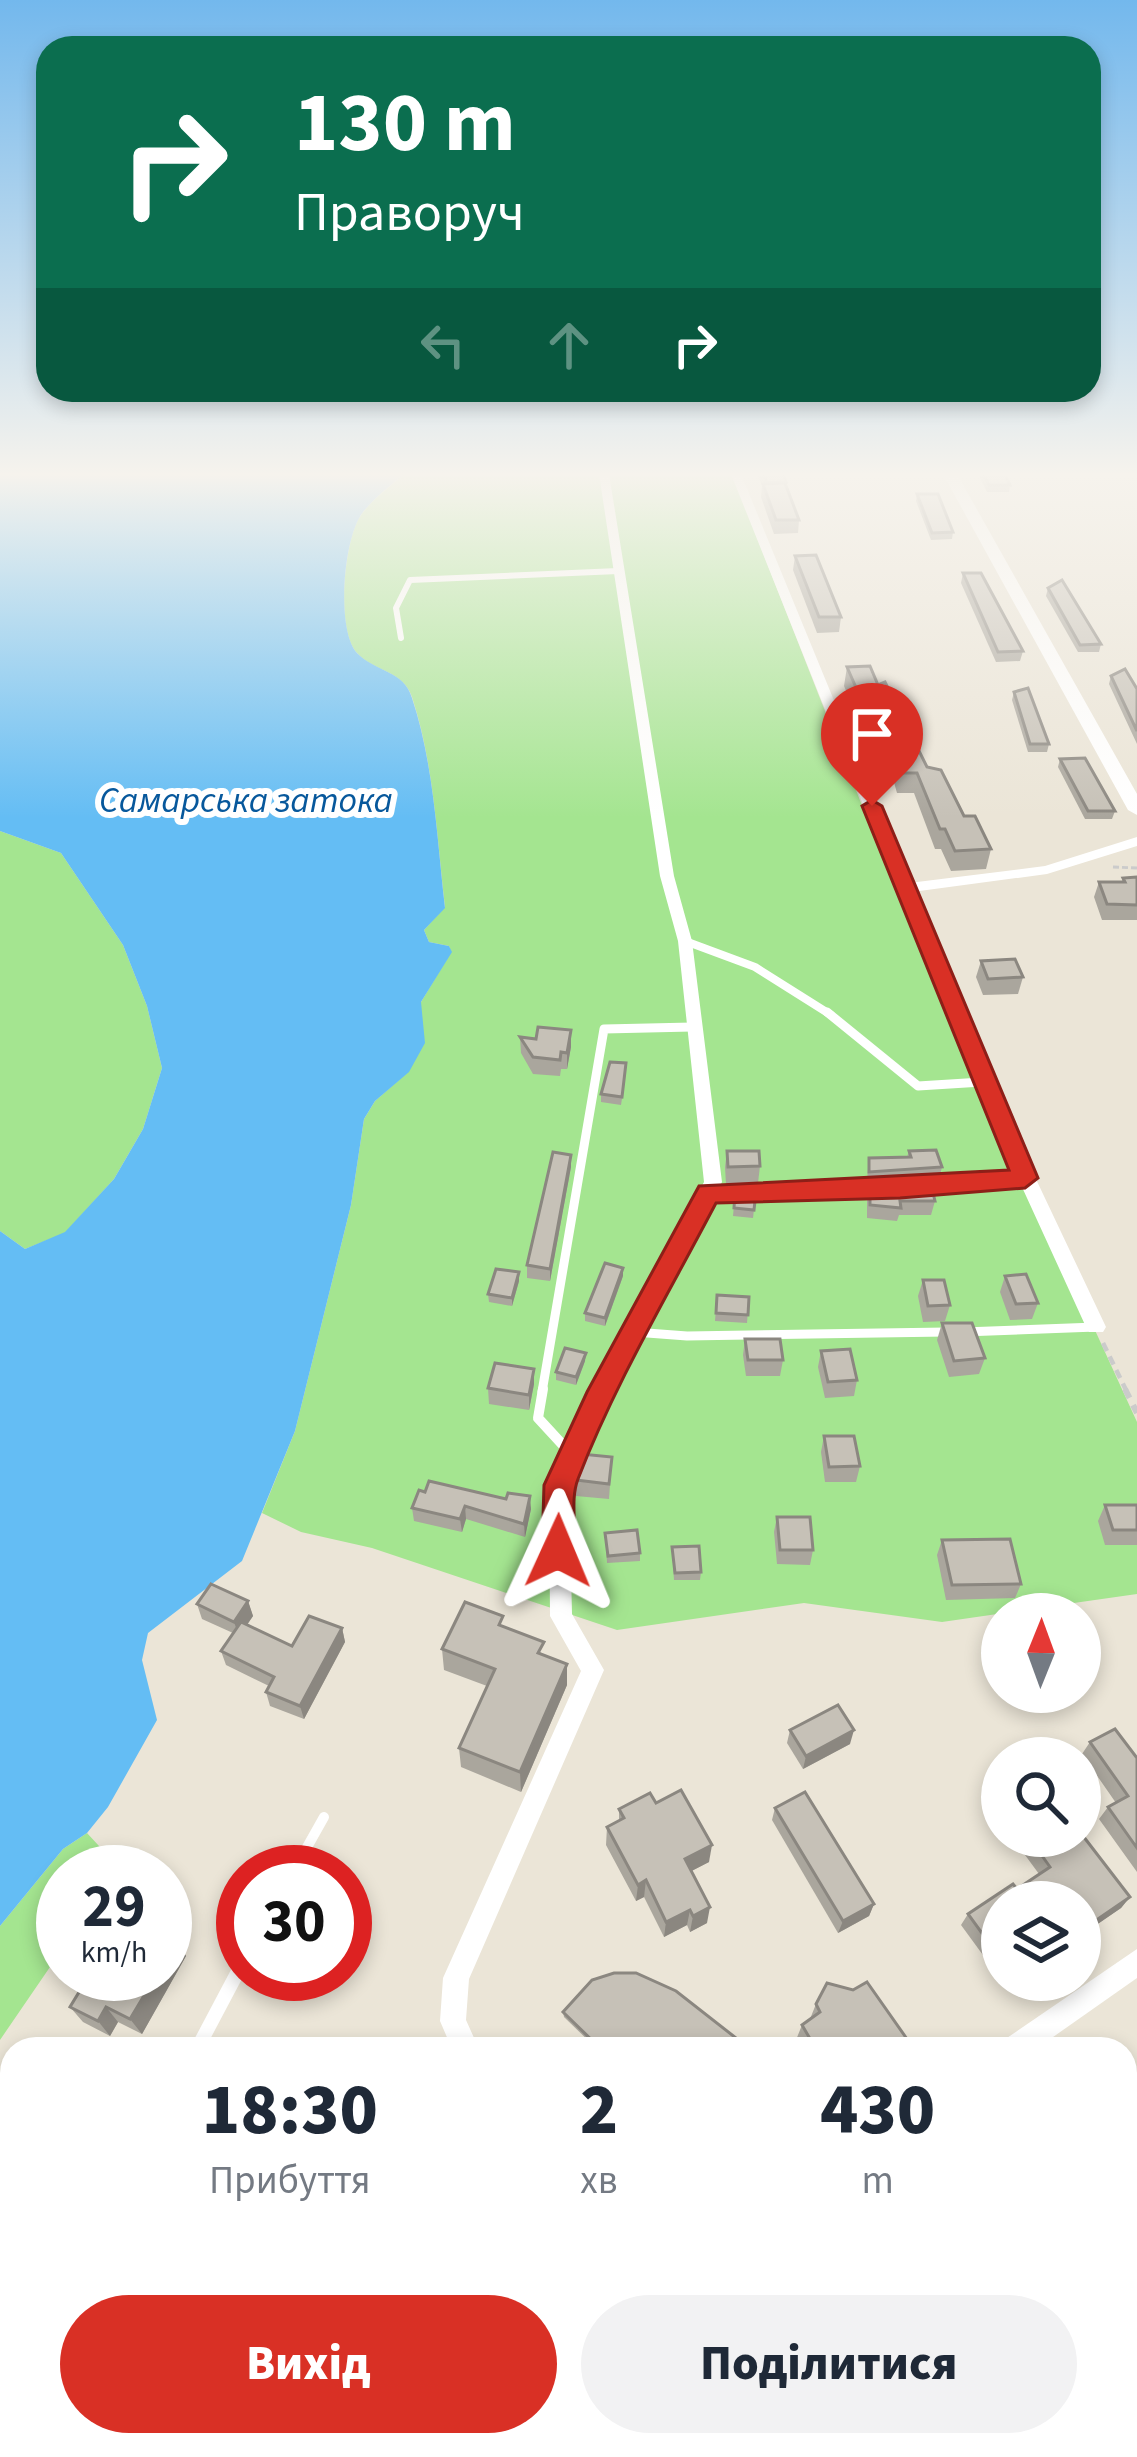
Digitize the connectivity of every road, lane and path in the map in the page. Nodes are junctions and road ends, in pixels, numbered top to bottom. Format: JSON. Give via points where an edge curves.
{"nodes":[{"id":1,"x":406,"y":589,"type":"edge"},
{"id":2,"x":621,"y":589,"type":"edge"},
{"id":3,"x":783,"y":589,"type":"edge"},
{"id":4,"x":1014,"y":589,"type":"edge"},
{"id":5,"x":401,"y":638,"type":"dead end"},
{"id":6,"x":1137,"y":810,"type":"edge"},
{"id":7,"x":1137,"y":841,"type":"edge"},
{"id":8,"x":907,"y":888,"type":"junction"},
{"id":9,"x":685,"y":941,"type":"junction"},
{"id":10,"x":692,"y":1027,"type":"junction"},
{"id":11,"x":982,"y":1082,"type":"junction"},
{"id":12,"x":1025,"y":1178,"type":"junction"},
{"id":13,"x":708,"y":1193,"type":"junction"},
{"id":14,"x":1096,"y":1327,"type":"junction"},
{"id":15,"x":634,"y":1332,"type":"junction"},
{"id":16,"x":1137,"y":1413,"type":"edge"},
{"id":17,"x":573,"y":1456,"type":"junction"},
{"id":18,"x":324,"y":1817,"type":"dead end"},
{"id":19,"x":308,"y":1845,"type":"edge"},
{"id":20,"x":1137,"y":1962,"type":"edge"},
{"id":21,"x":222,"y":2001,"type":"edge"},
{"id":22,"x":203,"y":2037,"type":"edge"},
{"id":23,"x":460,"y":2037,"type":"edge"},
{"id":24,"x":1029,"y":2037,"type":"edge"}],
"edges":[{"from":1,"to":5,"type":"lane","via":[[396,608]]},
{"from":2,"to":9,"type":"street","via":[[667,876]]},
{"from":3,"to":8,"type":"street"},
{"from":4,"to":6,"type":"street"},
{"from":7,"to":8,"type":"street","via":[[1047,870]]},
{"from":8,"to":11,"type":"street"},
{"from":9,"to":10,"type":"street"},
{"from":9,"to":11,"type":"lane","via":[[776,974],[919,1086]]},
{"from":10,"to":13,"type":"street","via":[[713,1182]]},
{"from":10,"to":17,"type":"lane","via":[[604,1029],[597,1052],[538,1418]]},
{"from":11,"to":12,"type":"street"},
{"from":12,"to":13,"type":"lane"},
{"from":12,"to":14,"type":"street"},
{"from":13,"to":15,"type":"street"},
{"from":14,"to":15,"type":"lane"},
{"from":14,"to":16,"type":"path"},
{"from":15,"to":17,"type":"street"},
{"from":17,"to":23,"type":"street","via":[[558,1502],[560,1616],[593,1670],[456,1978],[452,2021]]},
{"from":18,"to":19,"type":"lane"},
{"from":20,"to":24,"type":"street"},
{"from":21,"to":22,"type":"lane"}]}
